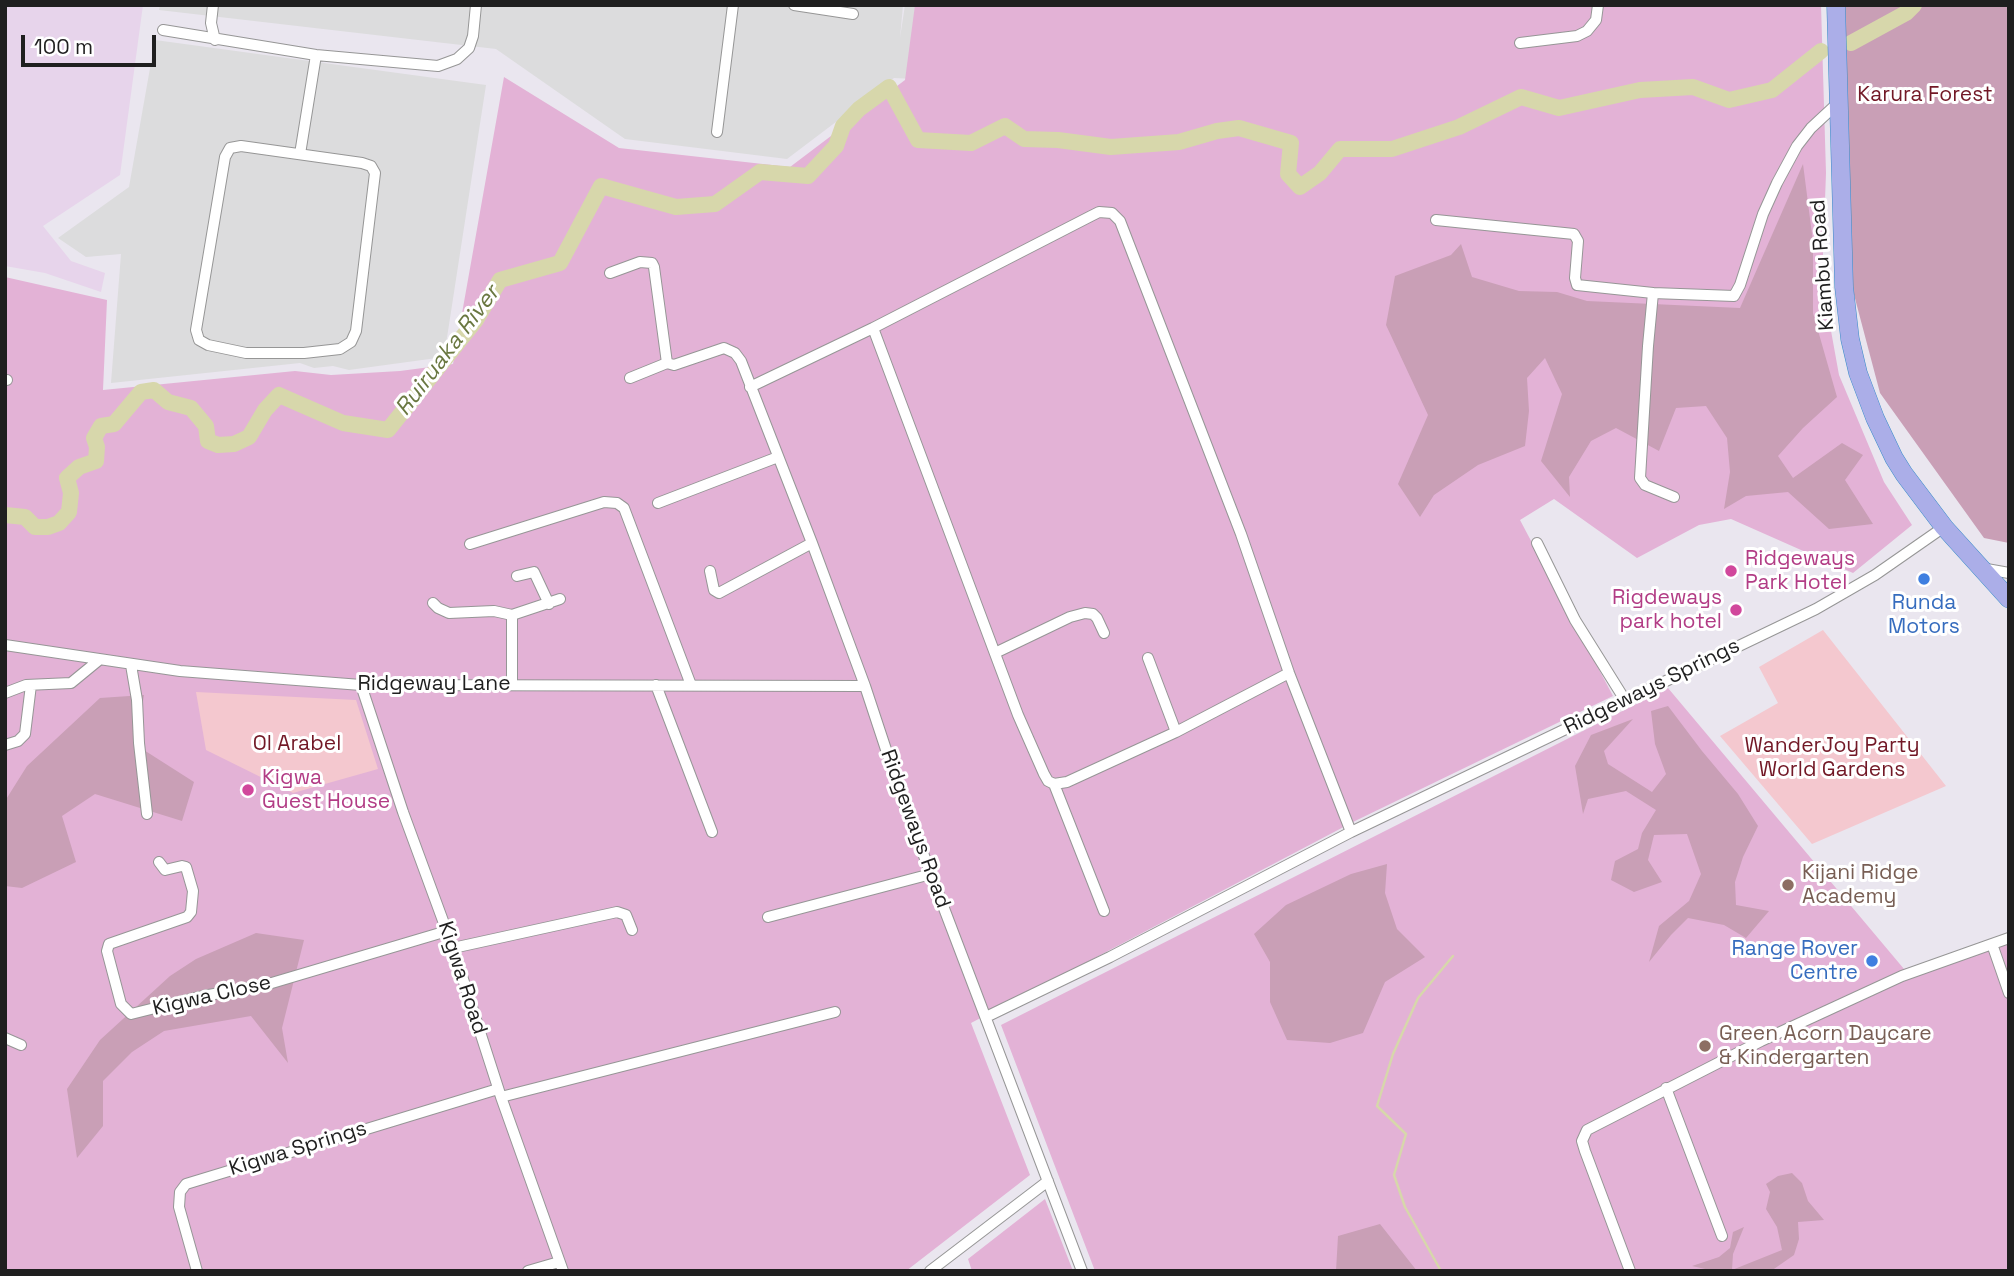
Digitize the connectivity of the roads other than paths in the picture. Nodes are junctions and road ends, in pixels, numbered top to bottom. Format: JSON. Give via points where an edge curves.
{"nodes":[{"id":1,"x":214,"y":5,"type":"edge"},
{"id":2,"x":476,"y":5,"type":"edge"},
{"id":3,"x":733,"y":5,"type":"edge"},
{"id":4,"x":794,"y":5,"type":"edge"},
{"id":5,"x":1598,"y":5,"type":"edge"},
{"id":6,"x":1836,"y":5,"type":"edge"},
{"id":7,"x":853,"y":15,"type":"dead end"},
{"id":8,"x":163,"y":30,"type":"dead end"},
{"id":9,"x":215,"y":40,"type":"junction"},
{"id":10,"x":1520,"y":43,"type":"dead end"},
{"id":11,"x":316,"y":55,"type":"junction"},
{"id":12,"x":1839,"y":102,"type":"junction"},
{"id":13,"x":717,"y":132,"type":"dead end"},
{"id":14,"x":300,"y":155,"type":"junction"},
{"id":15,"x":1436,"y":220,"type":"dead end"},
{"id":16,"x":610,"y":273,"type":"dead end"},
{"id":17,"x":1653,"y":293,"type":"junction"},
{"id":18,"x":873,"y":328,"type":"junction"},
{"id":19,"x":667,"y":363,"type":"junction"},
{"id":20,"x":630,"y":378,"type":"dead end"},
{"id":21,"x":750,"y":387,"type":"junction"},
{"id":22,"x":778,"y":457,"type":"junction"},
{"id":23,"x":1674,"y":498,"type":"dead end"},
{"id":24,"x":658,"y":503,"type":"dead end"},
{"id":25,"x":1944,"y":527,"type":"junction"},
{"id":26,"x":1536,"y":543,"type":"dead end"},
{"id":27,"x":470,"y":544,"type":"dead end"},
{"id":28,"x":812,"y":544,"type":"junction"},
{"id":29,"x":1981,"y":568,"type":"junction"},
{"id":30,"x":710,"y":571,"type":"dead end"},
{"id":31,"x":2009,"y":573,"type":"edge"},
{"id":32,"x":517,"y":576,"type":"dead end"},
{"id":33,"x":2009,"y":599,"type":"edge"},
{"id":34,"x":433,"y":603,"type":"dead end"},
{"id":35,"x":512,"y":615,"type":"junction"},
{"id":36,"x":1104,"y":633,"type":"dead end"},
{"id":37,"x":5,"y":645,"type":"edge"},
{"id":38,"x":995,"y":653,"type":"junction"},
{"id":39,"x":1148,"y":658,"type":"dead end"},
{"id":40,"x":99,"y":660,"type":"junction"},
{"id":41,"x":131,"y":665,"type":"junction"},
{"id":42,"x":1289,"y":673,"type":"junction"},
{"id":43,"x":512,"y":684,"type":"junction"},
{"id":44,"x":31,"y":685,"type":"junction"},
{"id":45,"x":362,"y":685,"type":"junction"},
{"id":46,"x":656,"y":685,"type":"junction"},
{"id":47,"x":691,"y":685,"type":"junction"},
{"id":48,"x":865,"y":686,"type":"junction"},
{"id":49,"x":5,"y":693,"type":"edge"},
{"id":50,"x":1625,"y":700,"type":"junction"},
{"id":51,"x":1176,"y":732,"type":"junction"},
{"id":52,"x":5,"y":745,"type":"edge"},
{"id":53,"x":1054,"y":784,"type":"junction"},
{"id":54,"x":147,"y":814,"type":"dead end"},
{"id":55,"x":712,"y":832,"type":"dead end"},
{"id":56,"x":1351,"y":832,"type":"junction"},
{"id":57,"x":159,"y":862,"type":"dead end"},
{"id":58,"x":931,"y":874,"type":"junction"},
{"id":59,"x":1104,"y":911,"type":"dead end"},
{"id":60,"x":768,"y":917,"type":"dead end"},
{"id":61,"x":632,"y":930,"type":"dead end"},
{"id":62,"x":447,"y":931,"type":"junction"},
{"id":63,"x":2009,"y":938,"type":"edge"},
{"id":64,"x":1992,"y":944,"type":"junction"},
{"id":65,"x":453,"y":948,"type":"junction"},
{"id":66,"x":2009,"y":993,"type":"edge"},
{"id":67,"x":835,"y":1012,"type":"dead end"},
{"id":68,"x":986,"y":1017,"type":"junction"},
{"id":69,"x":5,"y":1038,"type":"edge"},
{"id":70,"x":21,"y":1045,"type":"dead end"},
{"id":71,"x":1666,"y":1088,"type":"junction"},
{"id":72,"x":500,"y":1093,"type":"junction"},
{"id":73,"x":1048,"y":1181,"type":"junction"},
{"id":74,"x":1722,"y":1236,"type":"dead end"},
{"id":75,"x":561,"y":1266,"type":"edge"},
{"id":76,"x":197,"y":1271,"type":"edge"},
{"id":77,"x":528,"y":1271,"type":"edge"},
{"id":78,"x":930,"y":1271,"type":"edge"},
{"id":79,"x":1082,"y":1271,"type":"edge"},
{"id":80,"x":1630,"y":1271,"type":"edge"}],
"edges":[{"from":1,"to":9,"type":"street","via":[[211,23]]},
{"from":2,"to":11,"type":"street","via":[[468,48],[448,64]]},
{"from":3,"to":13,"type":"street"},
{"from":4,"to":7,"type":"street"},
{"from":5,"to":10,"type":"street","via":[[1596,20],[1577,36]]},
{"from":6,"to":12,"type":"highway","name":"Kiambu Road"},
{"from":8,"to":9,"type":"street"},
{"from":9,"to":11,"type":"street"},
{"from":11,"to":14,"type":"street"},
{"from":12,"to":17,"type":"street","via":[[1797,146],[1763,214],[1734,296]]},
{"from":12,"to":25,"type":"highway","name":"Kiambu Road","via":[[1844,287],[1858,373],[1894,458]]},
{"from":14,"to":14,"type":"street","via":[[362,163],[375,173],[351,342],[340,349],[304,352],[246,352],[208,345],[199,340],[196,330],[225,157],[230,148],[241,146]]},
{"from":15,"to":17,"type":"street","via":[[1574,234],[1578,241],[1577,285]]},
{"from":16,"to":19,"type":"street","via":[[640,262],[652,263]]},
{"from":17,"to":23,"type":"street","via":[[1640,478]]},
{"from":18,"to":21,"type":"street"},
{"from":18,"to":38,"type":"street"},
{"from":18,"to":42,"type":"street","via":[[1091,216],[1107,212],[1116,217],[1241,534]]},
{"from":19,"to":20,"type":"street"},
{"from":19,"to":21,"type":"street","name":"Ridgeways Road","via":[[674,365],[724,348],[741,361]]},
{"from":21,"to":22,"type":"street","name":"Ridgeways Road"},
{"from":22,"to":24,"type":"street"},
{"from":22,"to":28,"type":"street","name":"Ridgeways Road"},
{"from":25,"to":29,"type":"highway","name":"Kiambu Road"},
{"from":25,"to":50,"type":"street","name":"Ridgeways Springs","via":[[1816,609]]},
{"from":26,"to":50,"type":"street","via":[[1575,620]]},
{"from":27,"to":47,"type":"street","via":[[604,502],[617,503],[624,508]]},
{"from":28,"to":30,"type":"street","via":[[719,593]]},
{"from":28,"to":48,"type":"street","name":"Ridgeways Road"},
{"from":29,"to":31,"type":"street"},
{"from":29,"to":33,"type":"highway","name":"Kiambu Road"},
{"from":32,"to":35,"type":"street","via":[[534,572],[554,601]]},
{"from":34,"to":35,"type":"street","via":[[449,613]]},
{"from":35,"to":43,"type":"street"},
{"from":36,"to":38,"type":"street","via":[[1097,618],[1085,613]]},
{"from":37,"to":40,"type":"street","name":"Ridgeway Lane"},
{"from":38,"to":53,"type":"street","via":[[1044,774]]},
{"from":39,"to":51,"type":"street"},
{"from":40,"to":41,"type":"street","name":"Ridgeway Lane"},
{"from":40,"to":44,"type":"street","via":[[71,683]]},
{"from":41,"to":45,"type":"street","name":"Ridgeway Lane"},
{"from":41,"to":54,"type":"street"},
{"from":42,"to":51,"type":"street"},
{"from":42,"to":56,"type":"street"},
{"from":43,"to":45,"type":"street","name":"Ridgeway Lane"},
{"from":43,"to":46,"type":"street","name":"Ridgeway Lane"},
{"from":44,"to":49,"type":"street"},
{"from":44,"to":52,"type":"street","via":[[25,734]]},
{"from":45,"to":62,"type":"street","name":"Kigwa Road"},
{"from":46,"to":47,"type":"street","name":"Ridgeway Lane"},
{"from":46,"to":55,"type":"street"},
{"from":47,"to":48,"type":"street","name":"Ridgeway Lane"},
{"from":48,"to":58,"type":"street","name":"Ridgeways Road"},
{"from":50,"to":56,"type":"street","name":"Ridgeways Springs"},
{"from":51,"to":53,"type":"street"},
{"from":53,"to":59,"type":"street"},
{"from":56,"to":68,"type":"street","name":"Ridgeways Springs"},
{"from":57,"to":62,"type":"street","name":"Kigwa Close","via":[[165,870],[186,867],[193,891],[191,912],[109,944],[121,1004],[131,1014],[265,985]]},
{"from":58,"to":60,"type":"street"},
{"from":58,"to":68,"type":"street","name":"Ridgeways Road"},
{"from":61,"to":65,"type":"street","via":[[626,915],[617,912]]},
{"from":62,"to":65,"type":"street","name":"Kigwa Road"},
{"from":63,"to":64,"type":"street"},
{"from":64,"to":66,"type":"street"},
{"from":64,"to":71,"type":"street","via":[[1902,976]]},
{"from":65,"to":72,"type":"street","name":"Kigwa Road"},
{"from":67,"to":72,"type":"street"},
{"from":68,"to":73,"type":"street","name":"Ridgeways Road"},
{"from":69,"to":70,"type":"street"},
{"from":71,"to":74,"type":"street"},
{"from":71,"to":80,"type":"street","via":[[1593,1124],[1582,1141]]},
{"from":72,"to":75,"type":"street","name":"Kigwa Road"},
{"from":72,"to":76,"type":"street","name":"Kigwa Springs","via":[[186,1184],[179,1207]]},
{"from":73,"to":78,"type":"street"},
{"from":73,"to":79,"type":"street","name":"Ridgeways Road"},
{"from":75,"to":77,"type":"street"}]}
